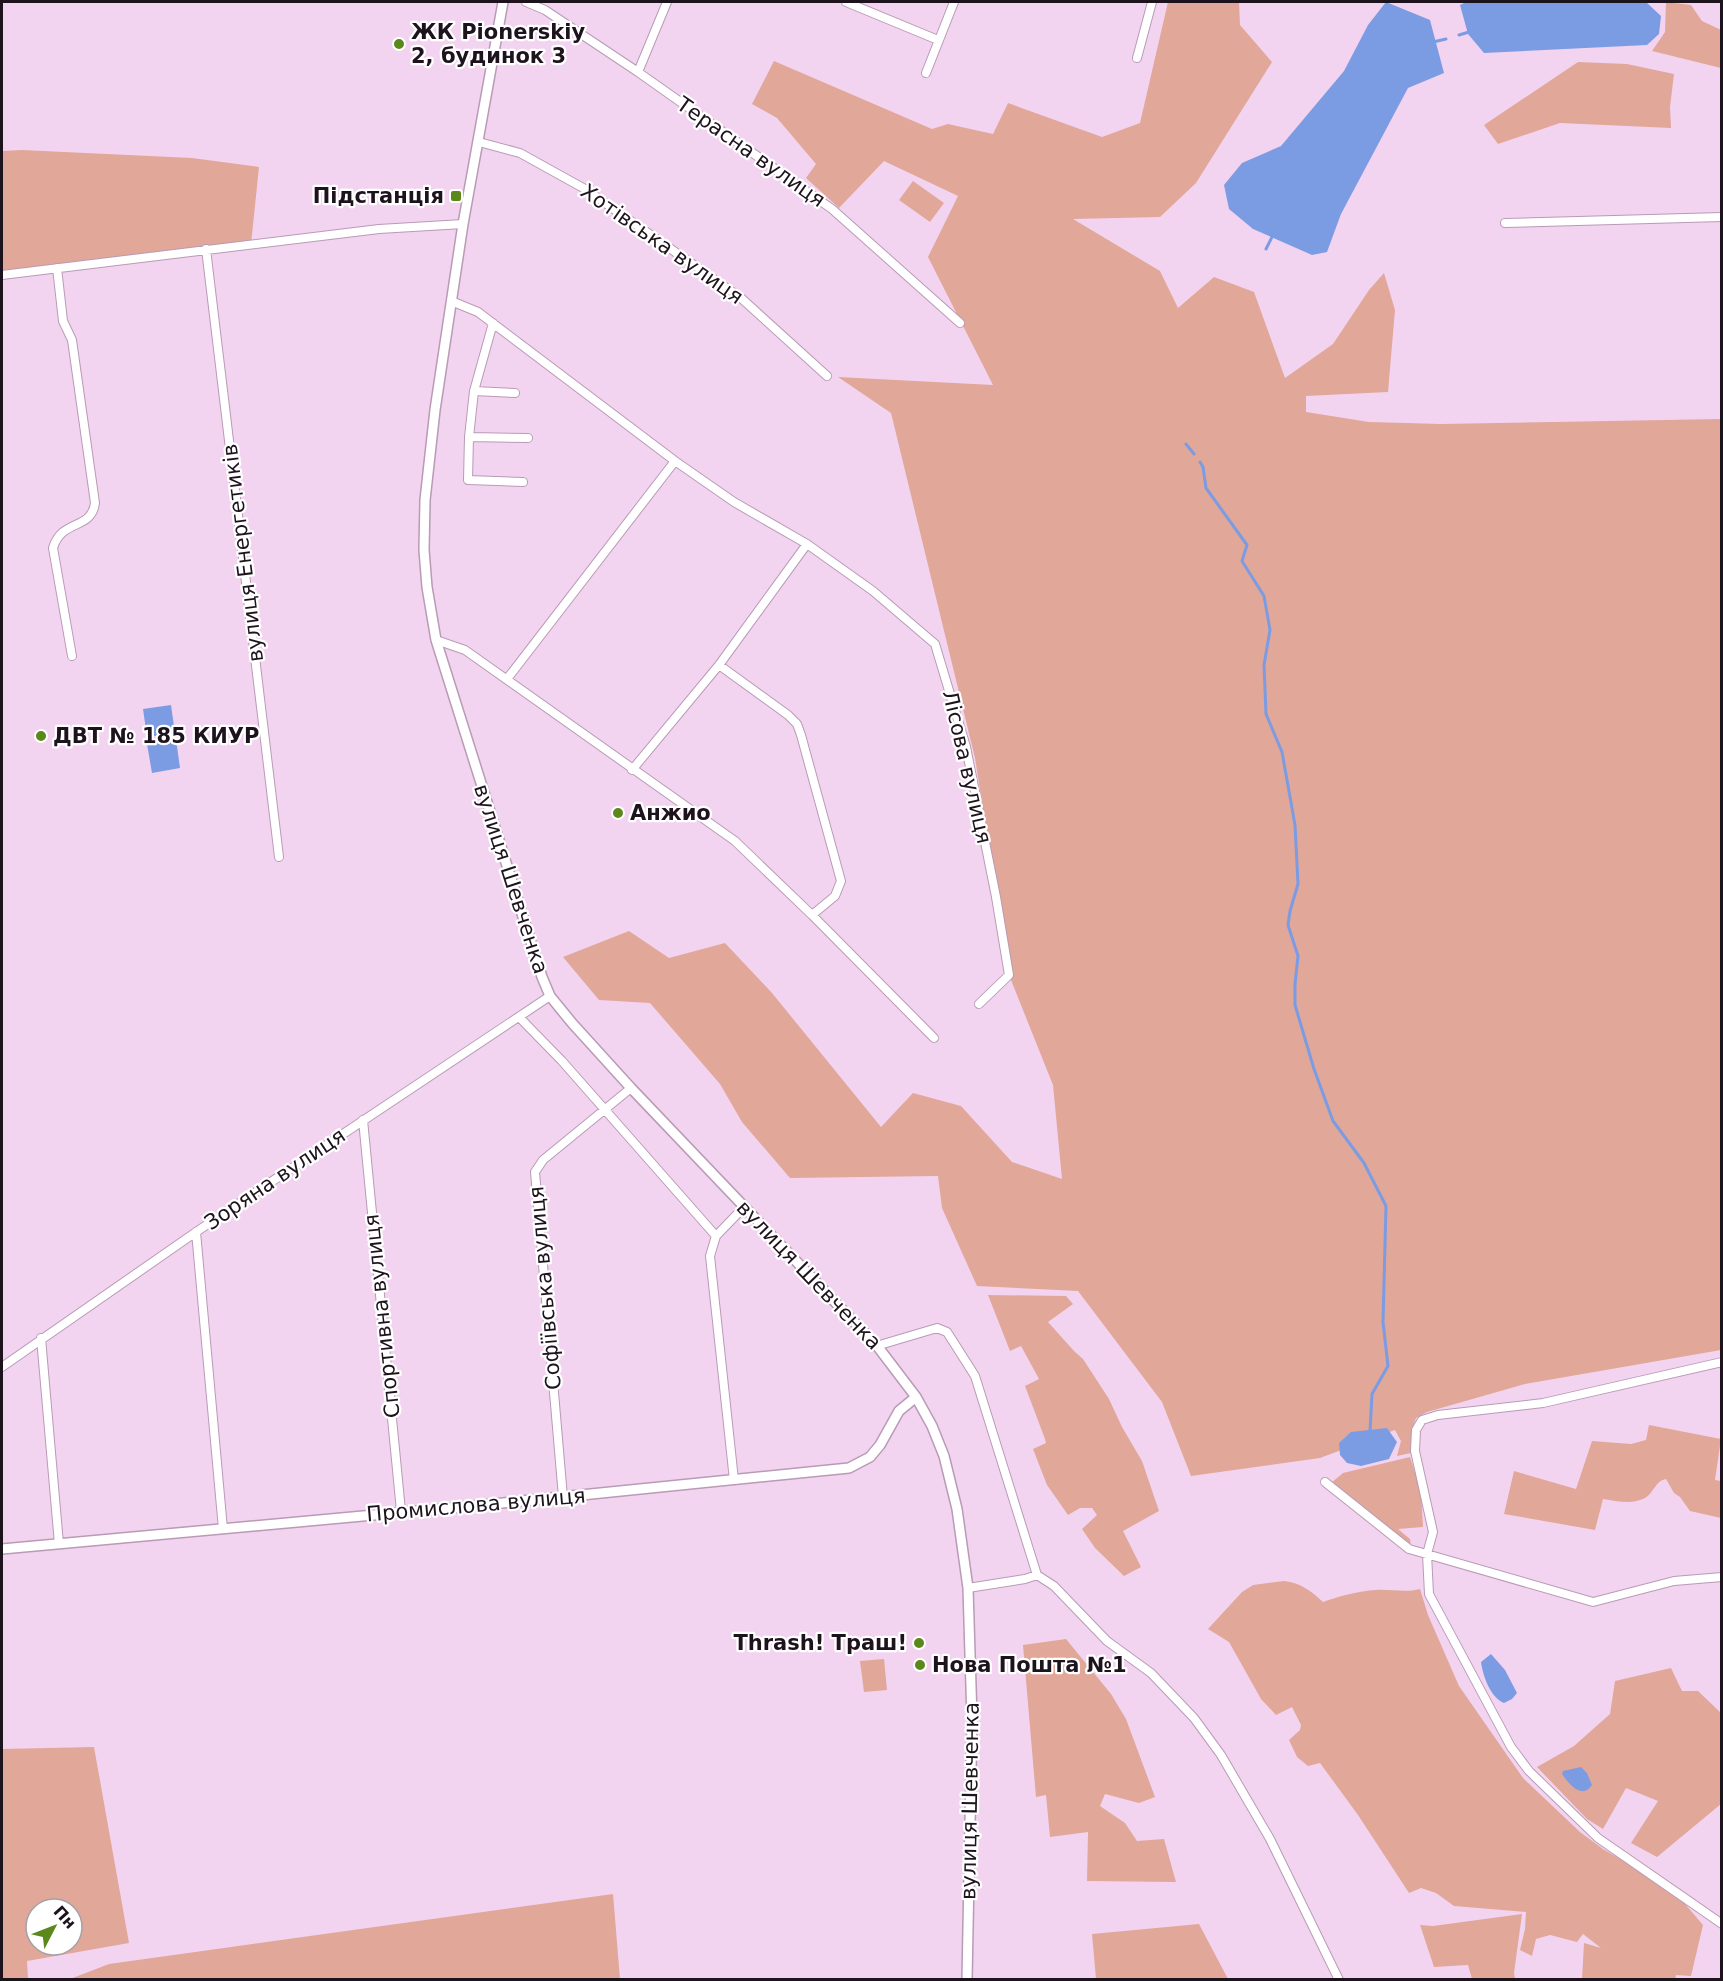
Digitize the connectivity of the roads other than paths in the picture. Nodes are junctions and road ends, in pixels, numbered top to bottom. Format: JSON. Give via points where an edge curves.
{"nodes":[{"id":1,"x":503,"y":2,"type":"edge"},
{"id":2,"x":526,"y":2,"type":"edge"},
{"id":3,"x":667,"y":2,"type":"edge"},
{"id":4,"x":846,"y":2,"type":"edge"},
{"id":5,"x":954,"y":2,"type":"edge"},
{"id":6,"x":1152,"y":2,"type":"edge"},
{"id":7,"x":547,"y":6,"type":"edge"},
{"id":8,"x":938,"y":40,"type":"junction"},
{"id":9,"x":1137,"y":58,"type":"dead end"},
{"id":10,"x":638,"y":72,"type":"junction"},
{"id":11,"x":926,"y":73,"type":"dead end"},
{"id":12,"x":479,"y":142,"type":"junction"},
{"id":13,"x":1722,"y":217,"type":"edge"},
{"id":14,"x":1505,"y":223,"type":"dead end"},
{"id":15,"x":463,"y":224,"type":"junction"},
{"id":16,"x":206,"y":249,"type":"junction"},
{"id":17,"x":57,"y":268,"type":"junction"},
{"id":18,"x":2,"y":275,"type":"edge"},
{"id":19,"x":452,"y":301,"type":"junction"},
{"id":20,"x":493,"y":323,"type":"junction"},
{"id":21,"x":960,"y":323,"type":"dead end"},
{"id":22,"x":827,"y":376,"type":"dead end"},
{"id":23,"x":474,"y":391,"type":"junction"},
{"id":24,"x":515,"y":393,"type":"dead end"},
{"id":25,"x":469,"y":437,"type":"junction"},
{"id":26,"x":528,"y":438,"type":"dead end"},
{"id":27,"x":675,"y":461,"type":"junction"},
{"id":28,"x":523,"y":482,"type":"dead end"},
{"id":29,"x":807,"y":544,"type":"junction"},
{"id":30,"x":436,"y":640,"type":"junction"},
{"id":31,"x":72,"y":656,"type":"dead end"},
{"id":32,"x":719,"y":665,"type":"junction"},
{"id":33,"x":507,"y":679,"type":"junction"},
{"id":34,"x":632,"y":770,"type":"junction"},
{"id":35,"x":279,"y":857,"type":"dead end"},
{"id":36,"x":812,"y":915,"type":"junction"},
{"id":37,"x":550,"y":996,"type":"junction"},
{"id":38,"x":980,"y":1004,"type":"dead end"},
{"id":39,"x":519,"y":1017,"type":"junction"},
{"id":40,"x":934,"y":1038,"type":"dead end"},
{"id":41,"x":631,"y":1088,"type":"junction"},
{"id":42,"x":603,"y":1110,"type":"junction"},
{"id":43,"x":363,"y":1120,"type":"junction"},
{"id":44,"x":744,"y":1207,"type":"junction"},
{"id":45,"x":196,"y":1232,"type":"junction"},
{"id":46,"x":716,"y":1236,"type":"junction"},
{"id":47,"x":41,"y":1338,"type":"junction"},
{"id":48,"x":878,"y":1347,"type":"junction"},
{"id":49,"x":1722,"y":1362,"type":"edge"},
{"id":50,"x":2,"y":1367,"type":"edge"},
{"id":51,"x":916,"y":1397,"type":"junction"},
{"id":52,"x":734,"y":1480,"type":"junction"},
{"id":53,"x":1325,"y":1482,"type":"dead end"},
{"id":54,"x":563,"y":1497,"type":"junction"},
{"id":55,"x":401,"y":1511,"type":"junction"},
{"id":56,"x":223,"y":1529,"type":"junction"},
{"id":57,"x":59,"y":1544,"type":"junction"},
{"id":58,"x":2,"y":1549,"type":"edge"},
{"id":59,"x":1427,"y":1554,"type":"junction"},
{"id":60,"x":1037,"y":1575,"type":"junction"},
{"id":61,"x":1722,"y":1577,"type":"edge"},
{"id":62,"x":968,"y":1588,"type":"junction"},
{"id":63,"x":1722,"y":1924,"type":"edge"},
{"id":64,"x":967,"y":1980,"type":"edge"},
{"id":65,"x":1339,"y":1980,"type":"edge"}],
"edges":[{"from":1,"to":12,"type":"street","name":"вулиця Шевченка"},
{"from":2,"to":7,"type":"street","name":"Терасна вулиця"},
{"from":3,"to":10,"type":"street"},
{"from":4,"to":8,"type":"street"},
{"from":5,"to":8,"type":"street"},
{"from":6,"to":9,"type":"street"},
{"from":7,"to":10,"type":"street","name":"Терасна вулиця"},
{"from":8,"to":11,"type":"street"},
{"from":10,"to":21,"type":"street","name":"Терасна вулиця","via":[[832,209]]},
{"from":12,"to":15,"type":"street","name":"вулиця Шевченка"},
{"from":12,"to":22,"type":"street","name":"Хотівська вулиця","via":[[520,153],[585,189],[741,298]]},
{"from":13,"to":14,"type":"street"},
{"from":15,"to":16,"type":"street","via":[[380,229]]},
{"from":15,"to":19,"type":"street","name":"вулиця Шевченка"},
{"from":16,"to":17,"type":"street"},
{"from":16,"to":35,"type":"street","name":"вулиця Енергетиків"},
{"from":17,"to":18,"type":"street"},
{"from":17,"to":31,"type":"street","via":[[63,321],[72,340],[95,502],[88,519],[60,533],[53,548]]},
{"from":19,"to":20,"type":"street","name":"Лісова вулиця"},
{"from":19,"to":30,"type":"street","name":"вулиця Шевченка","via":[[426,500],[424,550]]},
{"from":20,"to":23,"type":"street"},
{"from":20,"to":27,"type":"street","name":"Лісова вулиця"},
{"from":23,"to":24,"type":"street"},
{"from":23,"to":25,"type":"street"},
{"from":25,"to":26,"type":"street"},
{"from":25,"to":28,"type":"street","via":[[468,480]]},
{"from":27,"to":29,"type":"street","name":"Лісова вулиця","via":[[734,502]]},
{"from":27,"to":33,"type":"street"},
{"from":29,"to":32,"type":"street"},
{"from":29,"to":38,"type":"street","name":"Лісова вулиця","via":[[873,591],[935,644],[966,747],[1009,975]]},
{"from":30,"to":33,"type":"street","via":[[465,650]]},
{"from":30,"to":37,"type":"street","name":"вулиця Шевченка"},
{"from":32,"to":34,"type":"street"},
{"from":32,"to":36,"type":"street","via":[[797,724],[840,881],[834,896]]},
{"from":33,"to":34,"type":"street"},
{"from":34,"to":36,"type":"street","via":[[735,841]]},
{"from":36,"to":40,"type":"street"},
{"from":37,"to":39,"type":"street","name":"Зоряна вулиця"},
{"from":37,"to":41,"type":"street","name":"вулиця Шевченка"},
{"from":39,"to":42,"type":"street"},
{"from":39,"to":43,"type":"street","name":"Зоряна вулиця"},
{"from":41,"to":42,"type":"street"},
{"from":41,"to":44,"type":"street","name":"вулиця Шевченка"},
{"from":42,"to":46,"type":"street"},
{"from":42,"to":54,"type":"street","name":"Софіївська вулиця","via":[[543,1160],[535,1172]]},
{"from":43,"to":45,"type":"street","name":"Зоряна вулиця"},
{"from":43,"to":55,"type":"street","name":"Спортивна вулиця"},
{"from":44,"to":46,"type":"street"},
{"from":44,"to":48,"type":"street","name":"вулиця Шевченка"},
{"from":45,"to":47,"type":"street","name":"Зоряна вулиця"},
{"from":45,"to":56,"type":"street"},
{"from":46,"to":52,"type":"street","via":[[710,1256]]},
{"from":47,"to":50,"type":"street","name":"Зоряна вулиця"},
{"from":47,"to":57,"type":"street"},
{"from":48,"to":51,"type":"street","name":"вулиця Шевченка"},
{"from":48,"to":60,"type":"street","via":[[937,1328],[947,1332],[975,1376]]},
{"from":49,"to":59,"type":"street","via":[[1544,1403],[1422,1420],[1416,1430],[1415,1451],[1433,1532]]},
{"from":51,"to":52,"type":"street","name":"Промислова вулиця","via":[[899,1411],[870,1457],[858,1465]]},
{"from":51,"to":62,"type":"street","name":"вулиця Шевченка","via":[[932,1426],[952,1484]]},
{"from":52,"to":54,"type":"street","name":"Промислова вулиця"},
{"from":53,"to":59,"type":"street","via":[[1409,1549]]},
{"from":54,"to":55,"type":"street","name":"Промислова вулиця"},
{"from":55,"to":56,"type":"street","name":"Промислова вулиця"},
{"from":56,"to":57,"type":"street","name":"Промислова вулиця"},
{"from":57,"to":58,"type":"street","name":"Промислова вулиця"},
{"from":59,"to":61,"type":"street","via":[[1593,1602],[1674,1581]]},
{"from":59,"to":63,"type":"street","via":[[1429,1594],[1510,1747],[1529,1772],[1598,1838]]},
{"from":60,"to":62,"type":"street"},
{"from":60,"to":65,"type":"street","via":[[1054,1586],[1107,1641],[1151,1673],[1194,1718],[1221,1755],[1270,1839]]},
{"from":62,"to":64,"type":"street","name":"вулиця Шевченка","via":[[972,1720]]}]}
